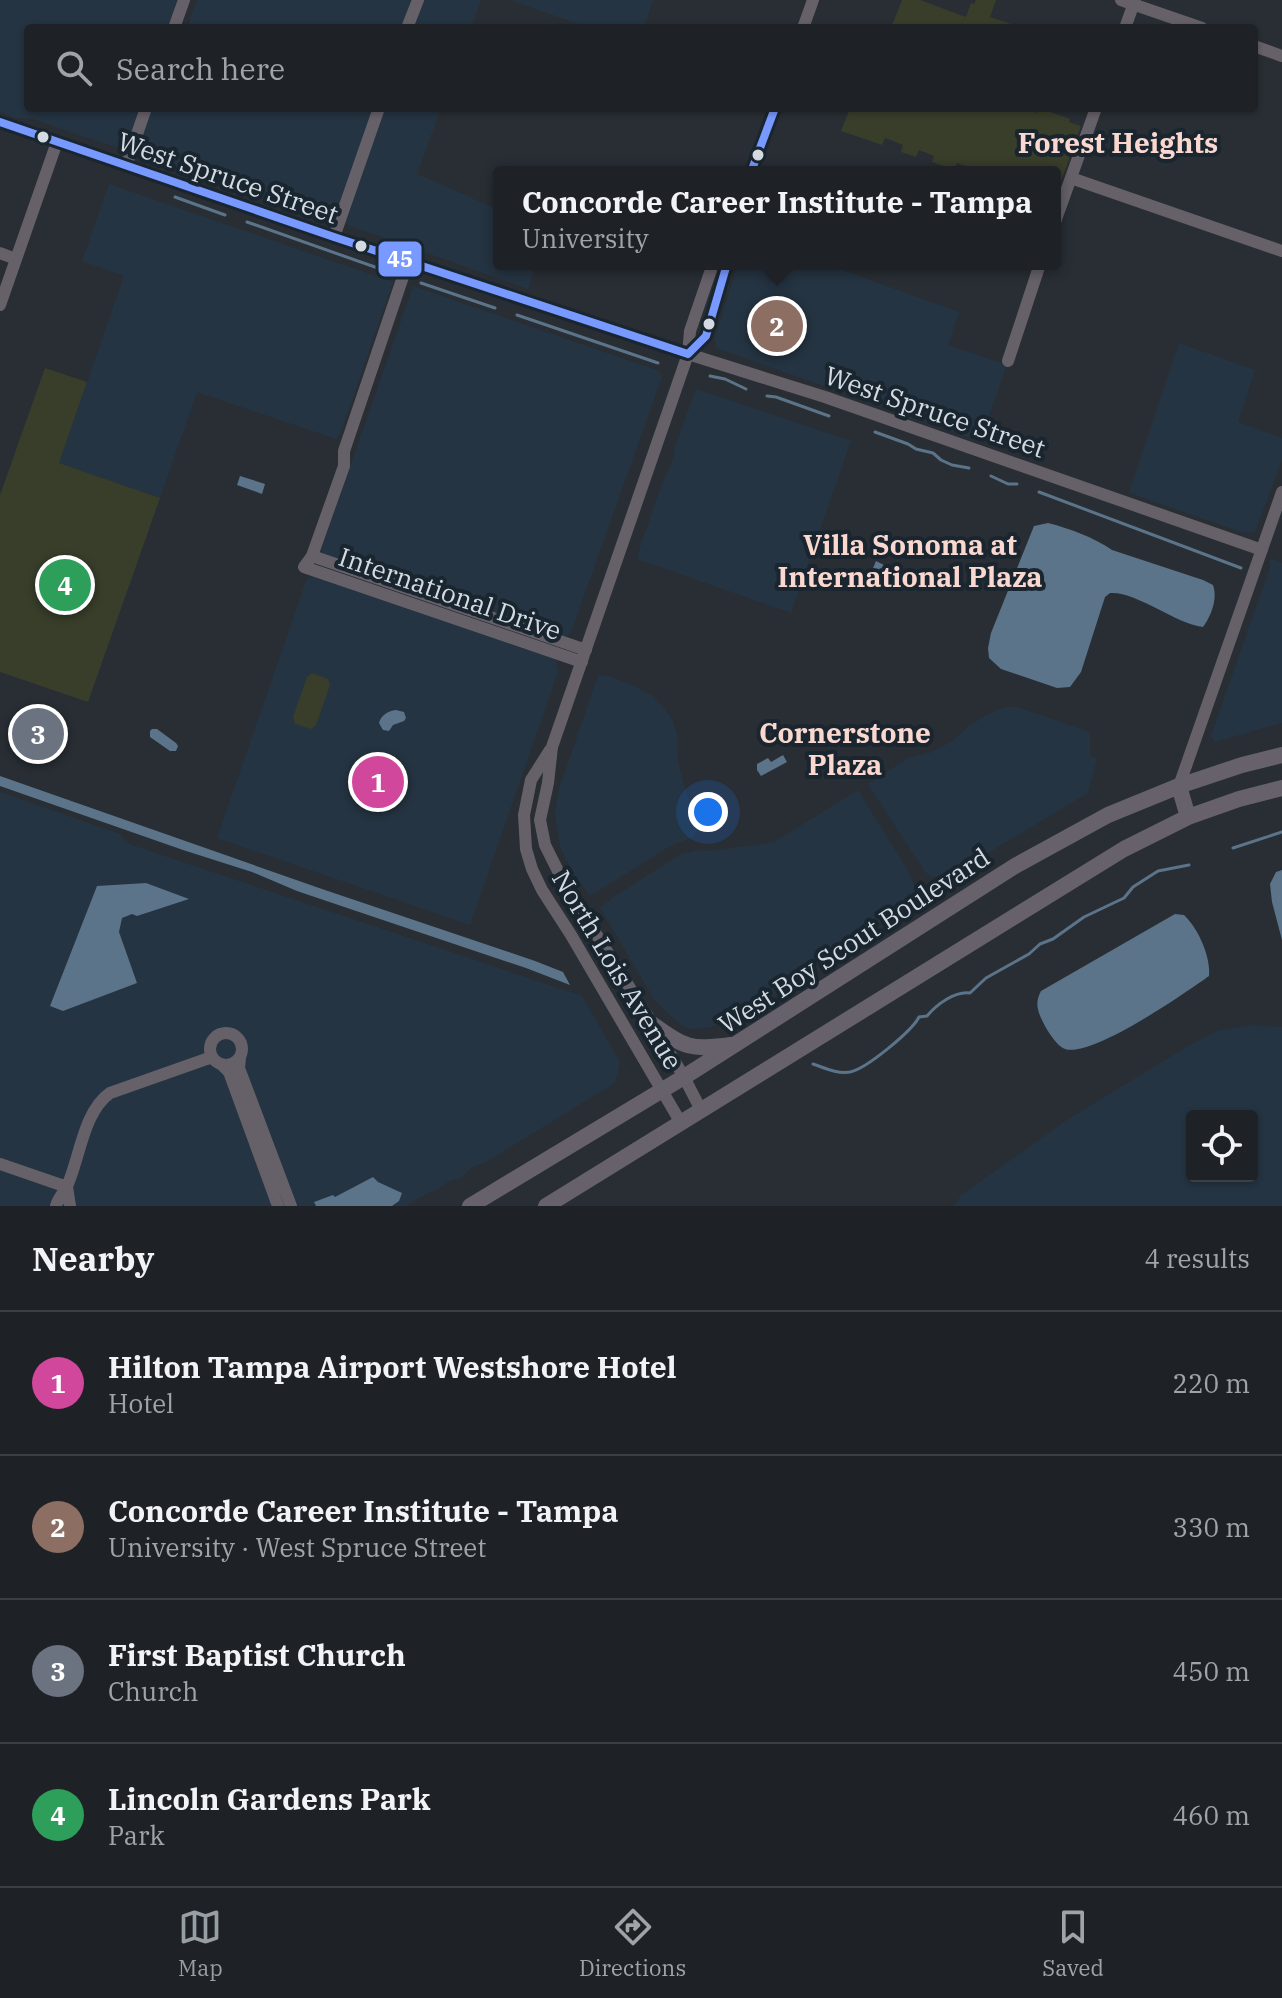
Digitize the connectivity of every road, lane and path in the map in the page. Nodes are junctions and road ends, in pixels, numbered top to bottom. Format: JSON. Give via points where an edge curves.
{"nodes":[{"id":1,"x":184,"y":0,"type":"edge"},
{"id":2,"x":418,"y":0,"type":"edge"},
{"id":3,"x":813,"y":0,"type":"edge"},
{"id":4,"x":1130,"y":1,"type":"edge"},
{"id":5,"x":175,"y":24,"type":"edge"},
{"id":6,"x":409,"y":24,"type":"edge"},
{"id":7,"x":804,"y":24,"type":"edge"},
{"id":8,"x":1126,"y":24,"type":"edge"},
{"id":9,"x":1191,"y":24,"type":"edge"},
{"id":10,"x":1258,"y":47,"type":"edge"},
{"id":11,"x":1282,"y":56,"type":"edge"},
{"id":12,"x":145,"y":112,"type":"edge"},
{"id":13,"x":378,"y":112,"type":"edge"},
{"id":14,"x":774,"y":112,"type":"edge"},
{"id":15,"x":1095,"y":112,"type":"edge"},
{"id":16,"x":0,"y":122,"type":"edge"},
{"id":17,"x":57,"y":142,"type":"junction"},
{"id":18,"x":126,"y":166,"type":"junction"},
{"id":19,"x":753,"y":166,"type":"edge"},
{"id":20,"x":1071,"y":178,"type":"junction"},
{"id":21,"x":1061,"y":206,"type":"edge"},
{"id":22,"x":334,"y":237,"type":"junction"},
{"id":23,"x":1282,"y":251,"type":"edge"},
{"id":24,"x":0,"y":253,"type":"edge"},
{"id":25,"x":16,"y":259,"type":"junction"},
{"id":26,"x":408,"y":262,"type":"junction"},
{"id":27,"x":711,"y":270,"type":"edge"},
{"id":28,"x":725,"y":270,"type":"edge"},
{"id":29,"x":1035,"y":270,"type":"edge"},
{"id":30,"x":0,"y":305,"type":"edge"},
{"id":31,"x":688,"y":354,"type":"junction"},
{"id":32,"x":1008,"y":361,"type":"dead end"},
{"id":33,"x":1282,"y":492,"type":"edge"},
{"id":34,"x":1262,"y":550,"type":"junction"},
{"id":35,"x":584,"y":656,"type":"junction"},
{"id":36,"x":552,"y":747,"type":"junction"},
{"id":37,"x":1282,"y":755,"type":"edge"},
{"id":38,"x":1179,"y":786,"type":"junction"},
{"id":39,"x":1282,"y":788,"type":"edge"},
{"id":40,"x":1188,"y":817,"type":"junction"},
{"id":41,"x":652,"y":1024,"type":"junction"},
{"id":42,"x":736,"y":1045,"type":"junction"},
{"id":43,"x":240,"y":1058,"type":"junction"},
{"id":44,"x":217,"y":1061,"type":"junction"},
{"id":45,"x":684,"y":1077,"type":"junction"},
{"id":46,"x":662,"y":1091,"type":"junction"},
{"id":47,"x":701,"y":1110,"type":"junction"},
{"id":48,"x":681,"y":1123,"type":"junction"},
{"id":49,"x":275,"y":1160,"type":"junction"},
{"id":50,"x":0,"y":1164,"type":"edge"},
{"id":51,"x":266,"y":1174,"type":"junction"},
{"id":52,"x":67,"y":1187,"type":"junction"},
{"id":53,"x":56,"y":1206,"type":"edge"},
{"id":54,"x":70,"y":1206,"type":"edge"},
{"id":55,"x":278,"y":1206,"type":"edge"},
{"id":56,"x":291,"y":1206,"type":"edge"},
{"id":57,"x":470,"y":1206,"type":"edge"},
{"id":58,"x":546,"y":1206,"type":"edge"}],
"edges":[{"from":1,"to":5,"type":"street"},
{"from":2,"to":6,"type":"street"},
{"from":3,"to":7,"type":"street"},
{"from":4,"to":8,"type":"street"},
{"from":4,"to":9,"type":"street"},
{"from":10,"to":11,"type":"street"},
{"from":12,"to":18,"type":"street"},
{"from":13,"to":22,"type":"street"},
{"from":14,"to":19,"type":"street"},
{"from":15,"to":20,"type":"street"},
{"from":16,"to":17,"type":"street","name":"West Spruce Street"},
{"from":17,"to":18,"type":"street","name":"West Spruce Street"},
{"from":17,"to":25,"type":"street"},
{"from":18,"to":22,"type":"street","name":"West Spruce Street"},
{"from":20,"to":21,"type":"street"},
{"from":20,"to":23,"type":"street"},
{"from":22,"to":26,"type":"street","name":"West Spruce Street"},
{"from":24,"to":25,"type":"street"},
{"from":25,"to":30,"type":"street"},
{"from":26,"to":31,"type":"street","name":"West Spruce Street"},
{"from":26,"to":35,"type":"street","name":"International Drive","via":[[308,562]]},
{"from":27,"to":31,"type":"street","name":"North Lois Avenue","via":[[690,331]]},
{"from":28,"to":31,"type":"street","name":"North Lois Avenue","via":[[706,336]]},
{"from":29,"to":32,"type":"street"},
{"from":31,"to":34,"type":"street","name":"West Spruce Street"},
{"from":31,"to":35,"type":"street","name":"North Lois Avenue"},
{"from":33,"to":34,"type":"street"},
{"from":34,"to":38,"type":"street"},
{"from":35,"to":36,"type":"street","name":"North Lois Avenue"},
{"from":36,"to":41,"type":"street","name":"North Lois Avenue","via":[[540,820],[545,845]]},
{"from":36,"to":46,"type":"street","name":"North Lois Avenue","via":[[531,780],[524,815],[532,869]]},
{"from":37,"to":38,"type":"main road","name":"West Boy Scout Boulevard"},
{"from":38,"to":40,"type":"main road"},
{"from":38,"to":42,"type":"main road","name":"West Boy Scout Boulevard","via":[[1108,815],[1015,866]]},
{"from":39,"to":40,"type":"main road"},
{"from":40,"to":47,"type":"main road","via":[[1124,849]]},
{"from":41,"to":42,"type":"main road","via":[[692,1047]]},
{"from":41,"to":45,"type":"street","name":"North Lois Avenue"},
{"from":42,"to":45,"type":"main road","name":"West Boy Scout Boulevard"},
{"from":43,"to":44,"type":"street","via":[[232,1064]]},
{"from":43,"to":44,"type":"street","via":[[241,1043],[228,1034],[213,1040],[210,1050]]},
{"from":43,"to":49,"type":"street","via":[[239,1068]]},
{"from":44,"to":51,"type":"street","via":[[229,1072]]},
{"from":44,"to":52,"type":"street","via":[[100,1099]]},
{"from":45,"to":46,"type":"main road","name":"West Boy Scout Boulevard"},
{"from":45,"to":47,"type":"street","name":"North Lois Avenue"},
{"from":46,"to":48,"type":"street","name":"North Lois Avenue"},
{"from":46,"to":57,"type":"main road","name":"West Boy Scout Boulevard"},
{"from":47,"to":48,"type":"main road"},
{"from":48,"to":58,"type":"main road"},
{"from":49,"to":51,"type":"street"},
{"from":49,"to":56,"type":"street"},
{"from":50,"to":52,"type":"street"},
{"from":51,"to":55,"type":"street"},
{"from":52,"to":53,"type":"street"},
{"from":52,"to":54,"type":"street"}]}
